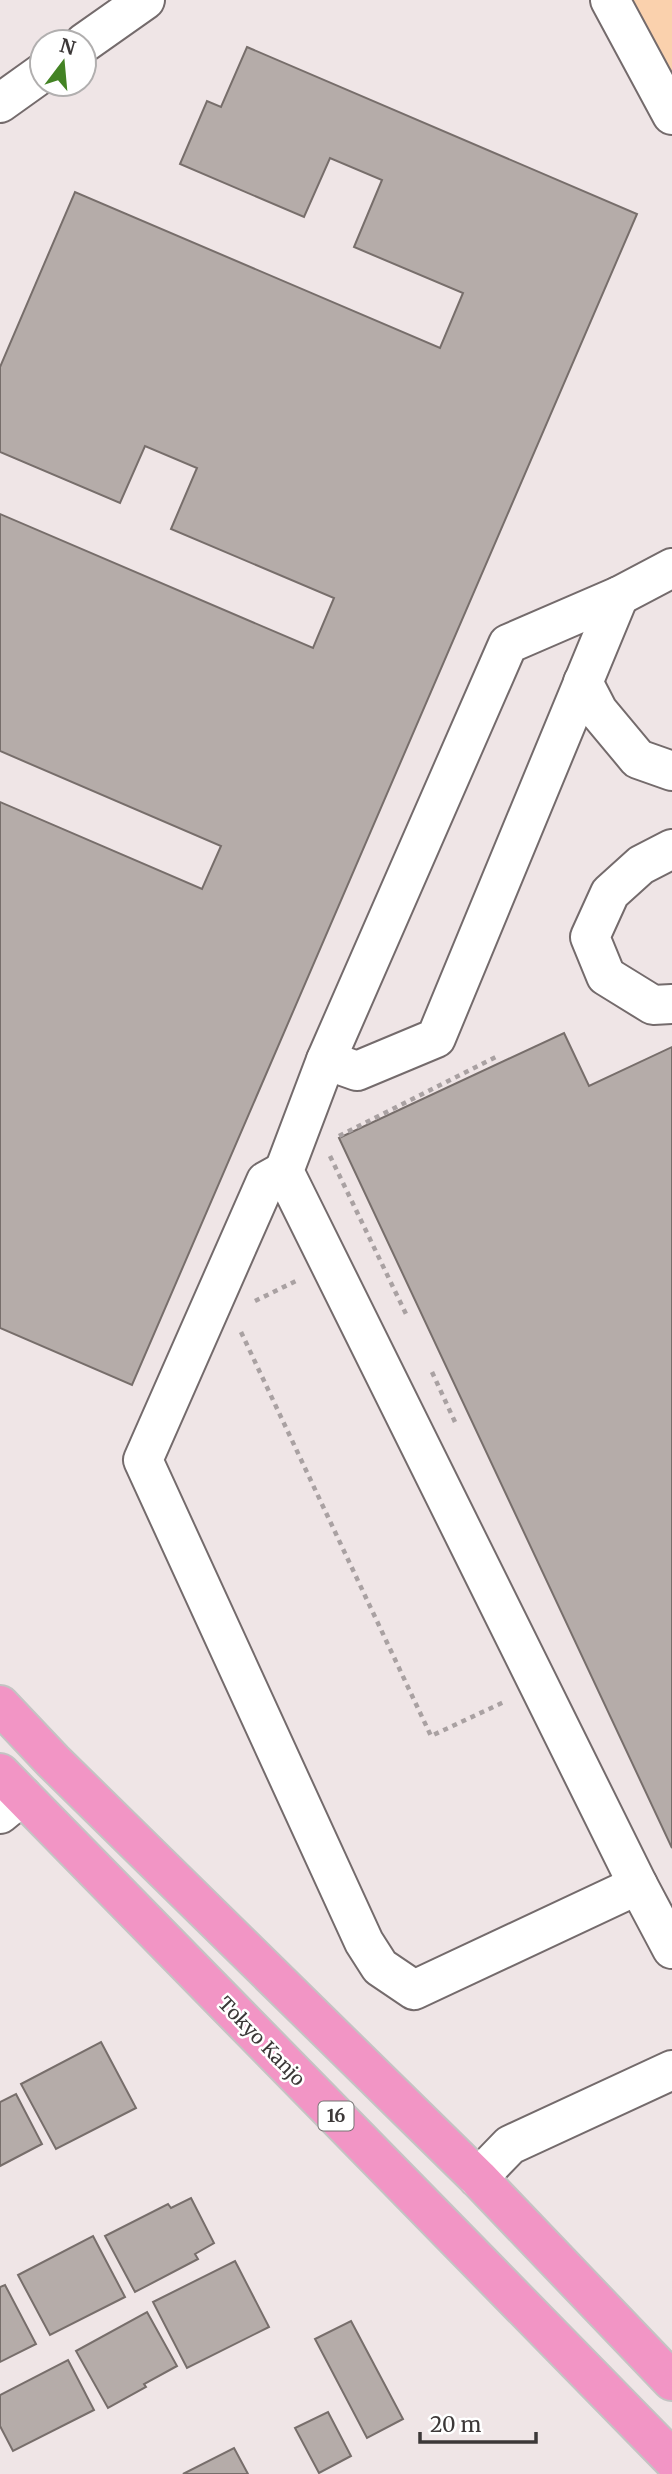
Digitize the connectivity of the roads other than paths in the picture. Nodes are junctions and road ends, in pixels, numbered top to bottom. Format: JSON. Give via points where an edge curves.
{"nodes":[{"id":1,"x":145,"y":0,"type":"edge"},
{"id":2,"x":610,"y":0,"type":"edge"},
{"id":3,"x":98,"y":33,"type":"edge"},
{"id":4,"x":28,"y":83,"type":"edge"},
{"id":5,"x":0,"y":103,"type":"edge"},
{"id":6,"x":672,"y":115,"type":"edge"},
{"id":7,"x":672,"y":568,"type":"edge"},
{"id":8,"x":619,"y":596,"type":"junction"},
{"id":9,"x":583,"y":682,"type":"junction"},
{"id":10,"x":672,"y":771,"type":"edge"},
{"id":11,"x":672,"y":849,"type":"edge"},
{"id":12,"x":672,"y":1004,"type":"edge"},
{"id":13,"x":326,"y":1060,"type":"junction"},
{"id":14,"x":284,"y":1171,"type":"junction"},
{"id":15,"x":0,"y":1705,"type":"edge"},
{"id":16,"x":7,"y":1794,"type":"edge"},
{"id":17,"x":638,"y":1885,"type":"junction"},
{"id":18,"x":672,"y":1949,"type":"edge"},
{"id":19,"x":672,"y":2070,"type":"edge"},
{"id":20,"x":478,"y":2178,"type":"junction"},
{"id":21,"x":672,"y":2381,"type":"edge"},
{"id":22,"x":672,"y":2459,"type":"edge"}],
"edges":[{"from":1,"to":3,"type":"street"},
{"from":2,"to":6,"type":"street"},
{"from":4,"to":5,"type":"street"},
{"from":7,"to":8,"type":"street"},
{"from":8,"to":9,"type":"street"},
{"from":8,"to":13,"type":"street","via":[[508,644]]},
{"from":9,"to":10,"type":"street","via":[[598,711],[638,759]]},
{"from":9,"to":13,"type":"street","via":[[436,1038],[357,1071]]},
{"from":11,"to":12,"type":"street","via":[[641,865],[610,893],[590,937],[606,976],[653,1005]]},
{"from":13,"to":14,"type":"street"},
{"from":14,"to":17,"type":"street"},
{"from":14,"to":17,"type":"street","via":[[266,1181],[143,1460],[364,1942],[380,1967],[414,1990]]},
{"from":15,"to":20,"type":"highway"},
{"from":16,"to":22,"type":"highway","name":"Tokyo Kanjo","number":"16"},
{"from":17,"to":18,"type":"street"},
{"from":19,"to":20,"type":"street","via":[[510,2145]]},
{"from":20,"to":21,"type":"highway"}]}
